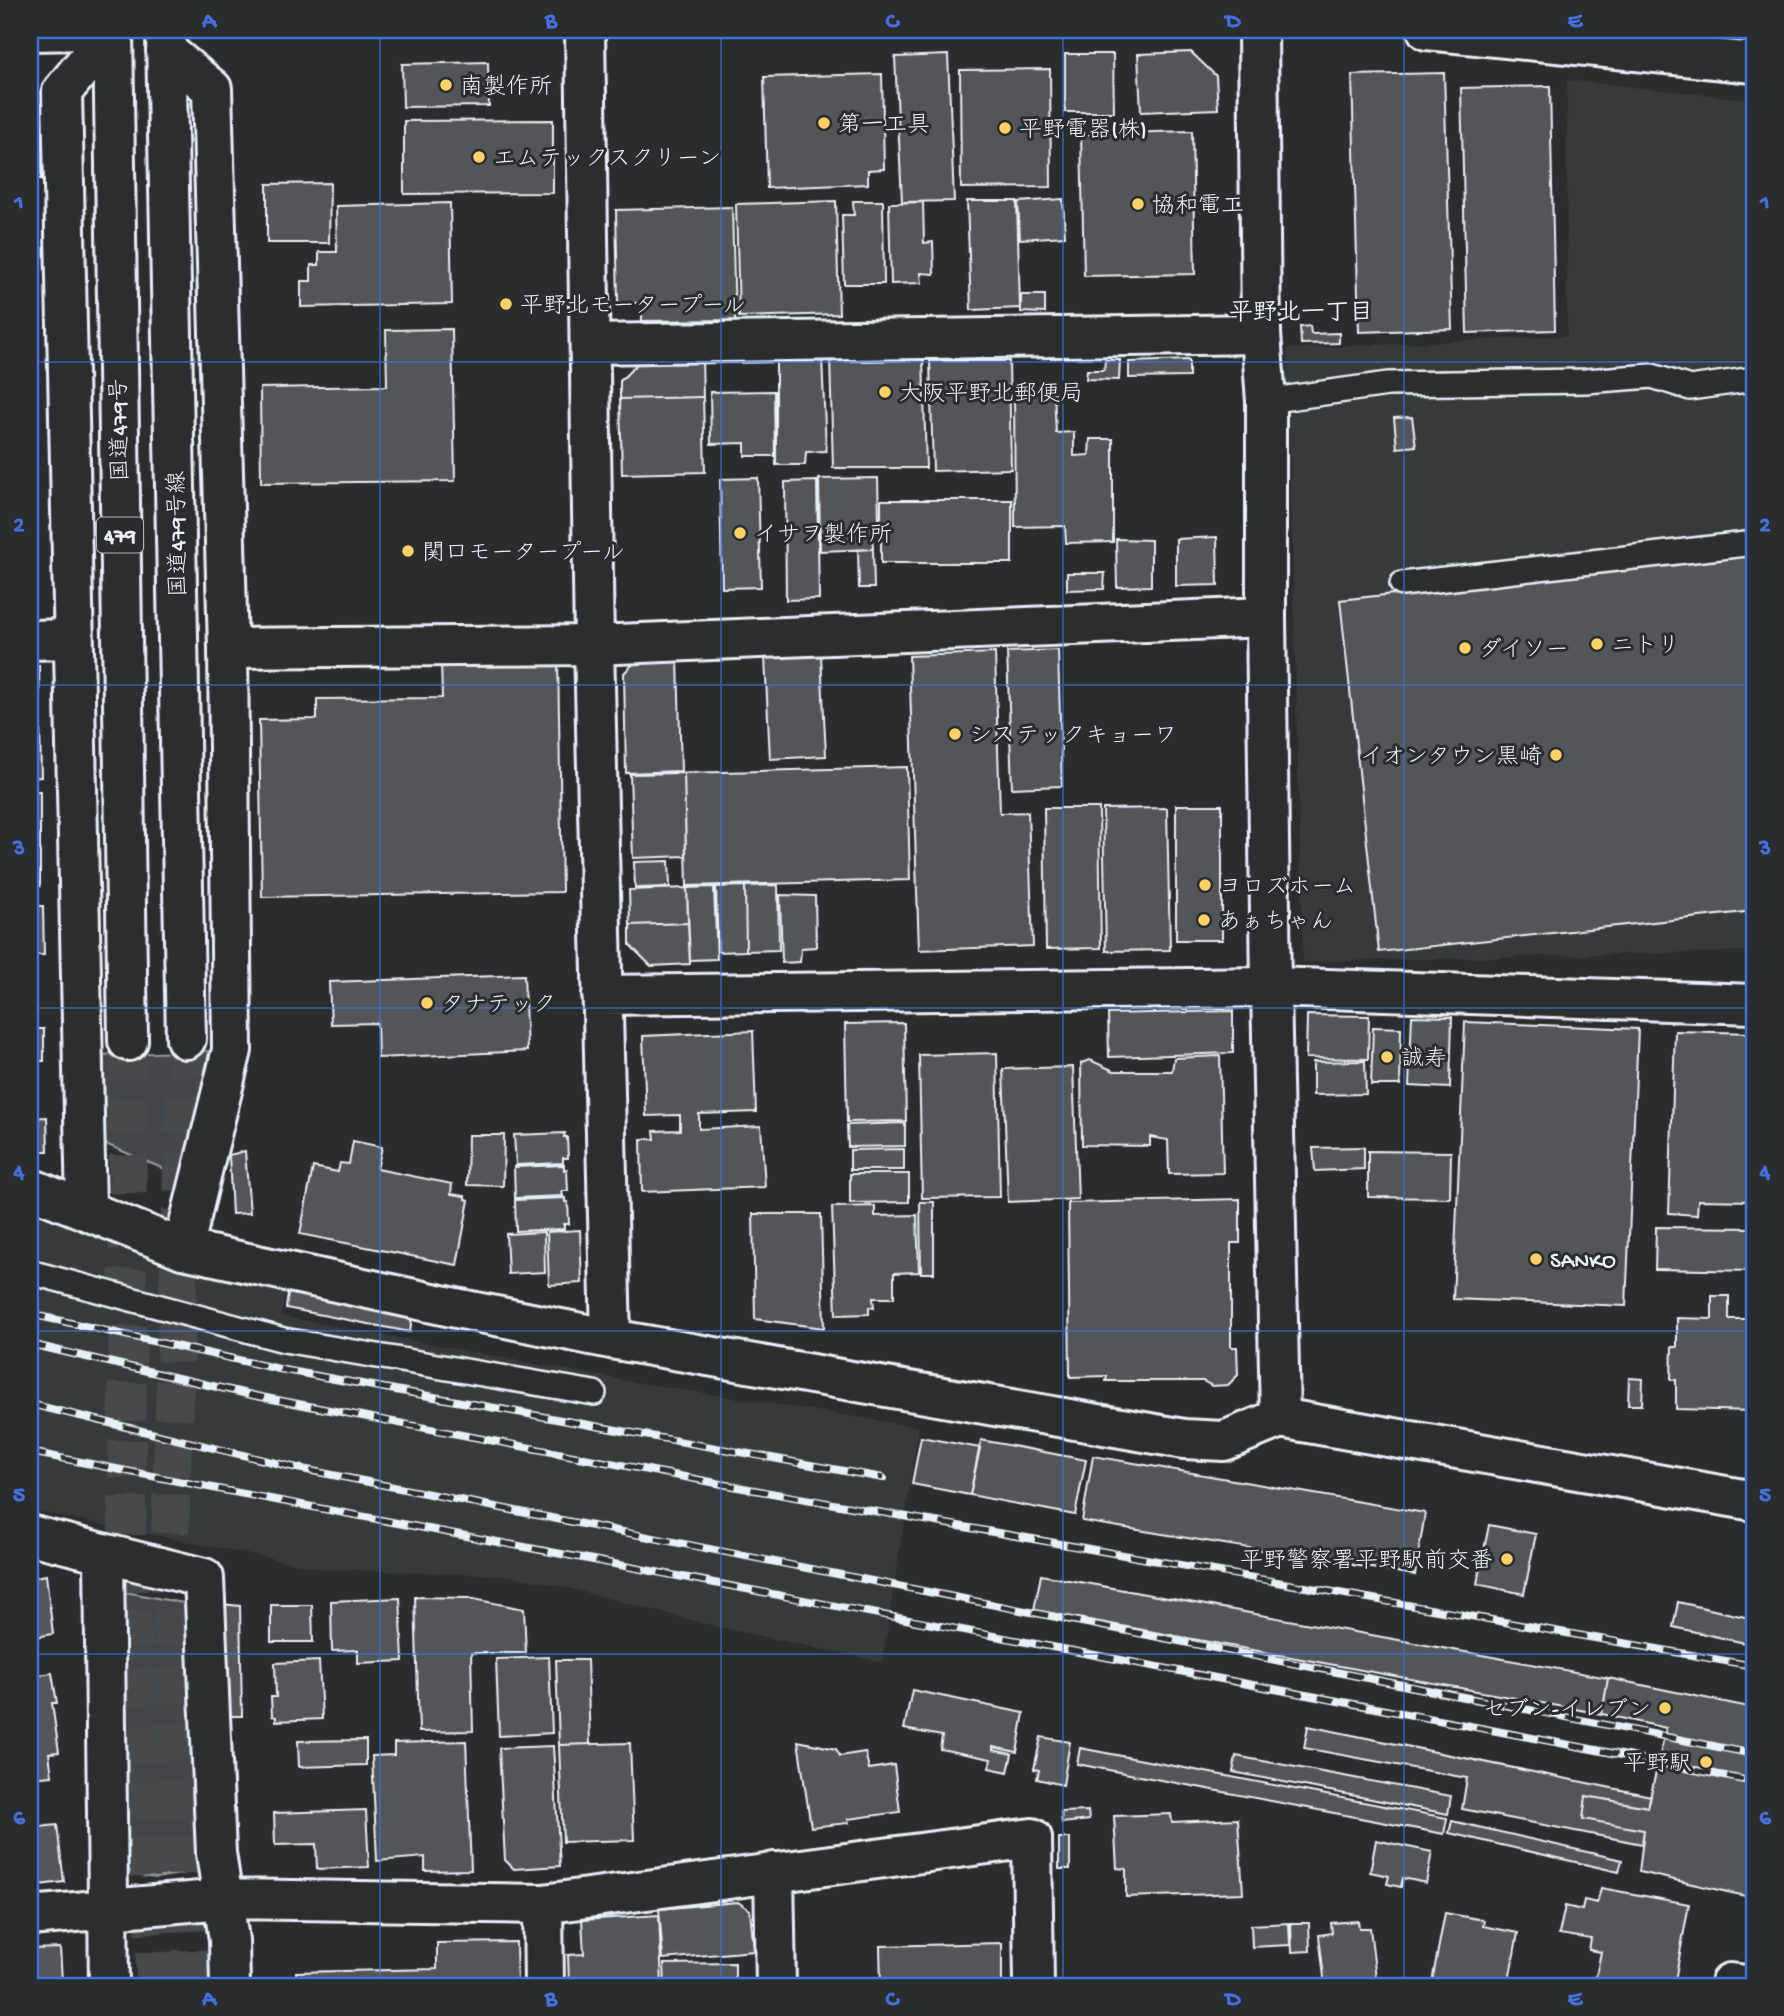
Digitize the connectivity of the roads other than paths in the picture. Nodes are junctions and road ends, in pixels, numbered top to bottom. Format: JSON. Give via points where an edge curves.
{"nodes":[{"id":1,"x":87,"y":30,"type":"edge"},
{"id":2,"x":112,"y":30,"type":"edge"},
{"id":3,"x":585,"y":30,"type":"edge"},
{"id":4,"x":1258,"y":30,"type":"edge"},
{"id":5,"x":1427,"y":30,"type":"edge"},
{"id":6,"x":30,"y":31,"type":"edge"},
{"id":7,"x":166,"y":40,"type":"edge"},
{"id":8,"x":1754,"y":63,"type":"edge"},
{"id":9,"x":1261,"y":334,"type":"junction"},
{"id":10,"x":590,"y":344,"type":"junction"},
{"id":11,"x":1754,"y":379,"type":"edge"},
{"id":12,"x":1266,"y":401,"type":"junction"},
{"id":13,"x":1754,"y":543,"type":"edge"},
{"id":14,"x":1402,"y":584,"type":"dead end"},
{"id":15,"x":1266,"y":617,"type":"junction"},
{"id":16,"x":72,"y":639,"type":"junction"},
{"id":17,"x":30,"y":640,"type":"edge"},
{"id":18,"x":594,"y":645,"type":"junction"},
{"id":19,"x":228,"y":648,"type":"junction"},
{"id":20,"x":1271,"y":986,"type":"junction"},
{"id":21,"x":602,"y":995,"type":"junction"},
{"id":22,"x":1754,"y":1004,"type":"edge"},
{"id":23,"x":186,"y":1039,"type":"tunnel mouth"},
{"id":24,"x":128,"y":1041,"type":"tunnel mouth"},
{"id":25,"x":30,"y":1188,"type":"edge"},
{"id":26,"x":86,"y":1209,"type":"junction"},
{"id":27,"x":183,"y":1249,"type":"junction"},
{"id":28,"x":30,"y":1272,"type":"edge"},
{"id":29,"x":611,"y":1339,"type":"junction"},
{"id":30,"x":594,"y":1393,"type":"dead end"},
{"id":31,"x":1280,"y":1418,"type":"junction"},
{"id":32,"x":1754,"y":1501,"type":"edge"},
{"id":33,"x":30,"y":1535,"type":"edge"},
{"id":34,"x":104,"y":1555,"type":"junction"},
{"id":35,"x":774,"y":1872,"type":"junction"},
{"id":36,"x":223,"y":1899,"type":"junction"},
{"id":37,"x":543,"y":1904,"type":"junction"},
{"id":38,"x":107,"y":1909,"type":"junction"},
{"id":39,"x":30,"y":1916,"type":"edge"},
{"id":40,"x":109,"y":1986,"type":"edge"},
{"id":41,"x":230,"y":1986,"type":"edge"},
{"id":42,"x":544,"y":1986,"type":"edge"},
{"id":43,"x":776,"y":1986,"type":"edge"},
{"id":44,"x":1034,"y":1986,"type":"edge"},
{"id":45,"x":1730,"y":1986,"type":"edge"},
{"id":46,"x":1754,"y":1986,"type":"edge"}],
"edges":[{"from":1,"to":6,"type":"main road"},
{"from":2,"to":16,"type":"main road","via":[[62,92]]},
{"from":2,"to":24,"type":"main road","name":"国道479号","number":"479"},
{"from":3,"to":10,"type":"main road"},
{"from":4,"to":9,"type":"main road"},
{"from":5,"to":8,"type":"main road"},
{"from":7,"to":19,"type":"main road","via":[[212,89]]},
{"from":7,"to":23,"type":"main road","name":"国道479号線","number":"479"},
{"from":9,"to":10,"type":"main road"},
{"from":9,"to":12,"type":"main road"},
{"from":10,"to":18,"type":"main road"},
{"from":11,"to":12,"type":"lane","via":[[1690,388],[1652,376],[1388,384]]},
{"from":12,"to":15,"type":"main road"},
{"from":13,"to":14,"type":"lane"},
{"from":15,"to":18,"type":"main road"},
{"from":15,"to":20,"type":"main road"},
{"from":16,"to":17,"type":"main road"},
{"from":16,"to":26,"type":"main road"},
{"from":18,"to":19,"type":"main road"},
{"from":18,"to":21,"type":"main road"},
{"from":19,"to":27,"type":"main road","via":[[232,1050]]},
{"from":20,"to":21,"type":"main road"},
{"from":20,"to":22,"type":"main road"},
{"from":20,"to":31,"type":"main road"},
{"from":21,"to":29,"type":"main road"},
{"from":25,"to":26,"type":"main road"},
{"from":26,"to":27,"type":"main road"},
{"from":27,"to":29,"type":"main road"},
{"from":28,"to":30,"type":"lane","via":[[284,1340]]},
{"from":29,"to":31,"type":"main road","via":[[1184,1439],[1224,1441]]},
{"from":31,"to":32,"type":"main road"},
{"from":33,"to":34,"type":"main road"},
{"from":34,"to":36,"type":"main road","via":[[204,1578],[216,1853]]},
{"from":34,"to":38,"type":"main road"},
{"from":35,"to":37,"type":"main road"},
{"from":35,"to":43,"type":"main road"},
{"from":35,"to":44,"type":"main road","via":[[1032,1838]]},
{"from":36,"to":37,"type":"main road"},
{"from":36,"to":38,"type":"main road"},
{"from":36,"to":41,"type":"main road"},
{"from":37,"to":42,"type":"main road"},
{"from":38,"to":39,"type":"main road"},
{"from":38,"to":40,"type":"main road"},
{"from":45,"to":46,"type":"main road"}]}
